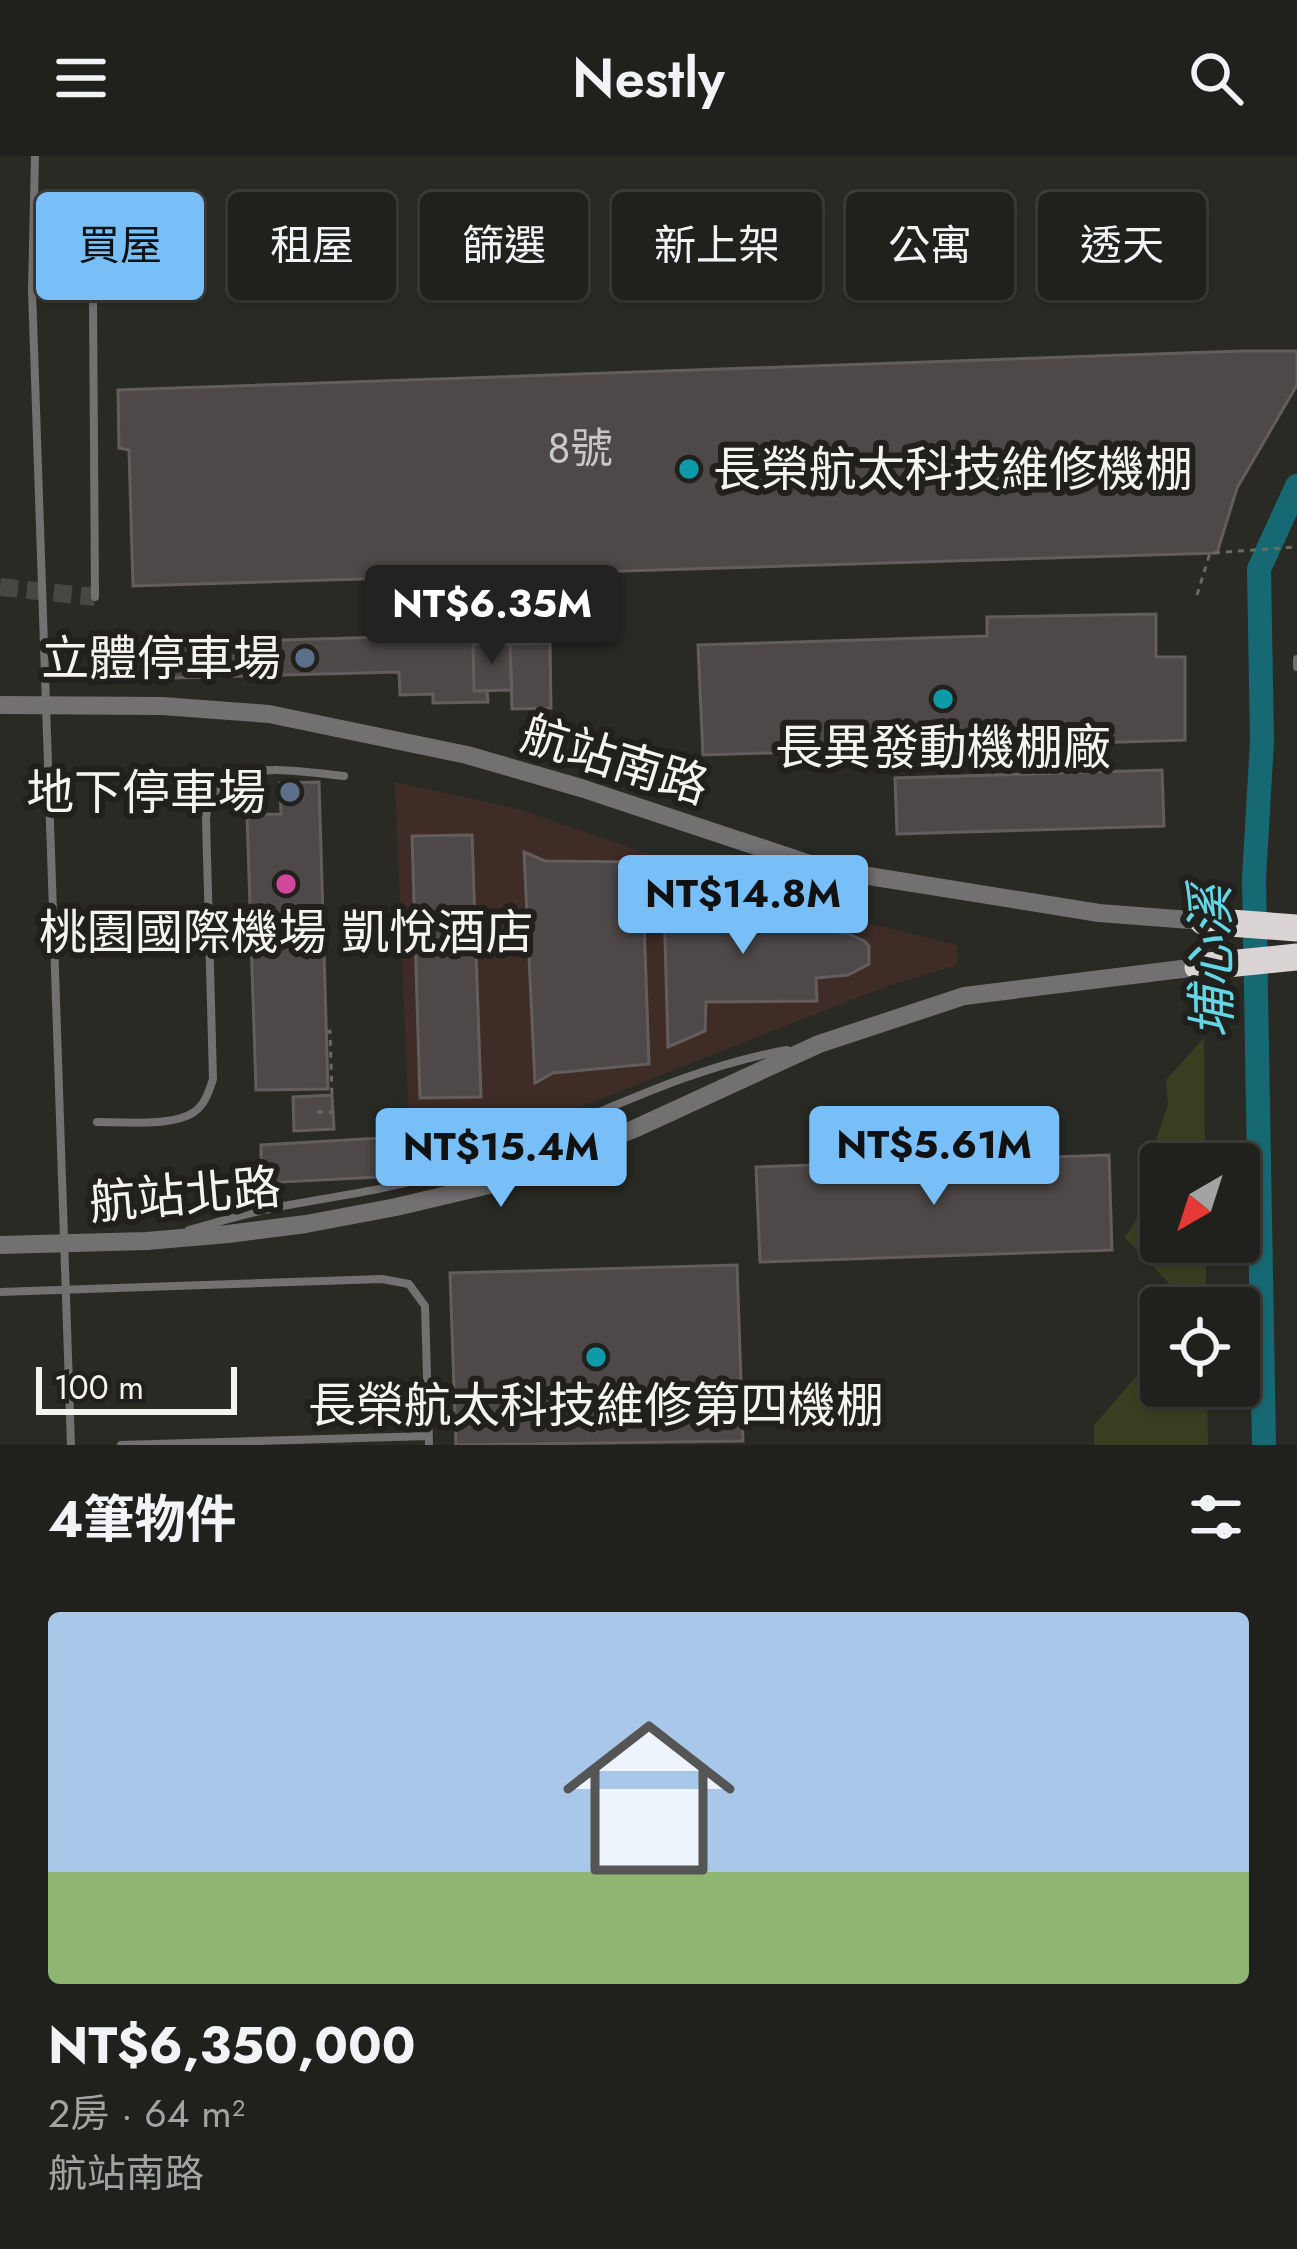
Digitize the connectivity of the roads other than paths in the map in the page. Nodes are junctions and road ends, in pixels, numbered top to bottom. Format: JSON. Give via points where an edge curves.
{"nodes":[{"id":1,"x":35,"y":156,"type":"edge"},
{"id":2,"x":33,"y":270,"type":"junction"},
{"id":3,"x":95,"y":597,"type":"dead end"},
{"id":4,"x":0,"y":705,"type":"edge"},
{"id":5,"x":344,"y":776,"type":"dead end"},
{"id":6,"x":1203,"y":920,"type":"joint"},
{"id":7,"x":1297,"y":928,"type":"edge"},
{"id":8,"x":1297,"y":957,"type":"edge"},
{"id":9,"x":1198,"y":967,"type":"joint"},
{"id":10,"x":819,"y":1045,"type":"junction"},
{"id":11,"x":97,"y":1122,"type":"dead end"},
{"id":12,"x":147,"y":1241,"type":"junction"},
{"id":13,"x":0,"y":1245,"type":"edge"},
{"id":14,"x":0,"y":1292,"type":"edge"},
{"id":15,"x":429,"y":1440,"type":"edge"},
{"id":16,"x":71,"y":1445,"type":"edge"},
{"id":17,"x":122,"y":1445,"type":"edge"}],
"edges":[{"from":1,"to":2,"type":"lane"},
{"from":2,"to":3,"type":"lane","via":[[48,256],[80,256],[90,268]]},
{"from":2,"to":16,"type":"lane"},
{"from":4,"to":6,"type":"street","name":"航站南路","via":[[269,714],[467,755],[825,868],[1099,913]]},
{"from":5,"to":11,"type":"lane","via":[[251,771],[234,775],[210,798],[213,1079],[206,1098],[180,1118]]},
{"from":6,"to":7,"type":"highway"},
{"from":8,"to":9,"type":"highway"},
{"from":9,"to":10,"type":"street","name":"航站北路","via":[[964,996]]},
{"from":10,"to":12,"type":"lane","via":[[690,1077],[450,1171]]},
{"from":10,"to":12,"type":"street","name":"航站北路","via":[[502,1182],[306,1225]]},
{"from":12,"to":13,"type":"street","name":"航站北路"},
{"from":14,"to":15,"type":"lane","via":[[409,1284],[425,1306]]},
{"from":15,"to":17,"type":"lane"}]}
